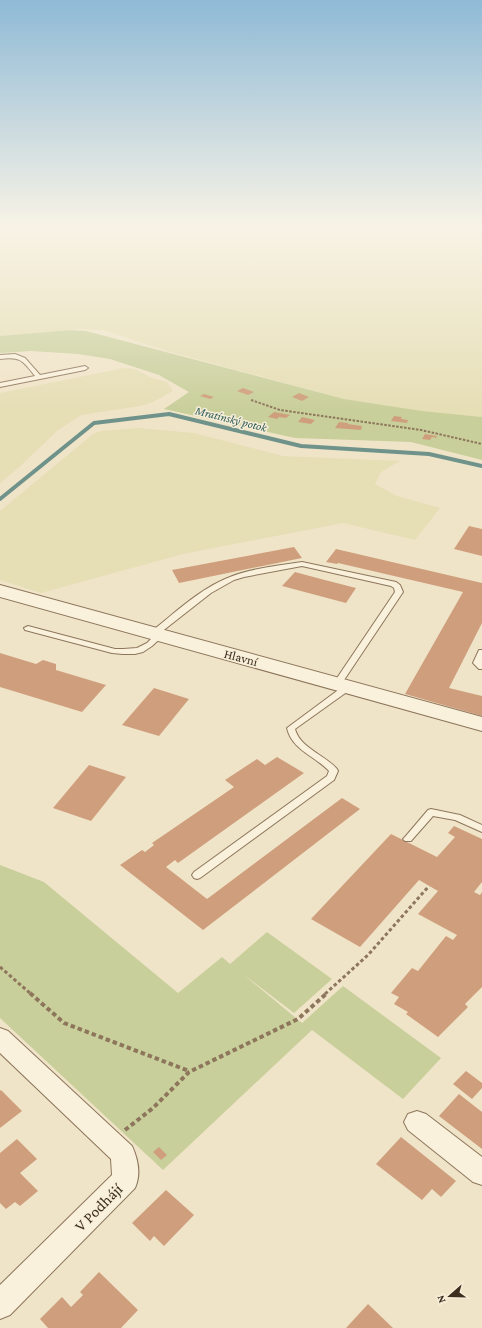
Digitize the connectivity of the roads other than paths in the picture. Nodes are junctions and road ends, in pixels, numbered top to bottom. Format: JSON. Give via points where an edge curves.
{"nodes":[{"id":1,"x":0,"y":357,"type":"edge"},
{"id":2,"x":85,"y":368,"type":"dead end"},
{"id":3,"x":39,"y":377,"type":"junction"},
{"id":4,"x":0,"y":385,"type":"edge"},
{"id":5,"x":0,"y":591,"type":"edge"},
{"id":6,"x":28,"y":628,"type":"dead end"},
{"id":7,"x":157,"y":634,"type":"junction"},
{"id":8,"x":482,"y":652,"type":"edge"},
{"id":9,"x":482,"y":667,"type":"edge"},
{"id":10,"x":343,"y":685,"type":"junction"},
{"id":11,"x":482,"y":724,"type":"edge"},
{"id":12,"x":482,"y":829,"type":"edge"},
{"id":13,"x":408,"y":839,"type":"dead end"},
{"id":14,"x":197,"y":875,"type":"dead end"},
{"id":15,"x":0,"y":1038,"type":"edge"},
{"id":16,"x":417,"y":1122,"type":"dead end"},
{"id":17,"x":482,"y":1173,"type":"edge"},
{"id":18,"x":0,"y":1305,"type":"edge"}],
"edges":[{"from":1,"to":3,"type":"lane","via":[[22,357]]},
{"from":2,"to":3,"type":"lane"},
{"from":3,"to":4,"type":"lane"},
{"from":5,"to":7,"type":"street","name":"Hlavní"},
{"from":6,"to":7,"type":"lane","via":[[126,652],[148,648]]},
{"from":7,"to":10,"type":"street","name":"Hlavní"},
{"from":7,"to":10,"type":"lane","via":[[218,585],[232,577],[302,564],[393,584],[399,592]]},
{"from":8,"to":9,"type":"lane","via":[[477,663]]},
{"from":10,"to":11,"type":"street","name":"Hlavní"},
{"from":10,"to":14,"type":"lane","via":[[291,728],[296,741],[330,765],[334,771],[331,778]]},
{"from":12,"to":13,"type":"lane","via":[[457,817],[431,812]]},
{"from":15,"to":18,"type":"street","name":"V Podhájí","via":[[123,1154],[126,1179]]},
{"from":16,"to":17,"type":"street"}]}
